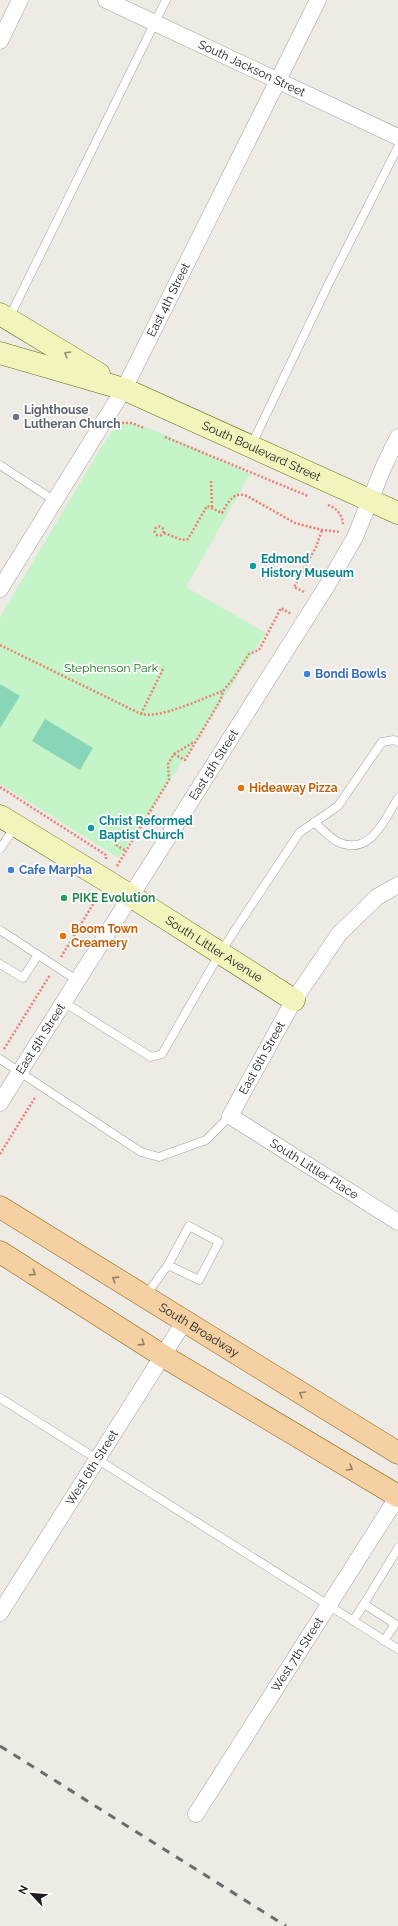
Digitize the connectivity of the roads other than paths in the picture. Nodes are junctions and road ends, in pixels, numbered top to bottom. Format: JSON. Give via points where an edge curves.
{"nodes":[{"id":1,"x":20,"y":0,"type":"edge"},
{"id":2,"x":106,"y":0,"type":"edge"},
{"id":3,"x":166,"y":0,"type":"edge"},
{"id":4,"x":318,"y":0,"type":"edge"},
{"id":5,"x":155,"y":23,"type":"junction"},
{"id":6,"x":0,"y":41,"type":"edge"},
{"id":7,"x":278,"y":81,"type":"junction"},
{"id":8,"x":398,"y":137,"type":"edge"},
{"id":9,"x":398,"y":147,"type":"edge"},
{"id":10,"x":4,"y":316,"type":"edge"},
{"id":11,"x":0,"y":353,"type":"edge"},
{"id":12,"x":124,"y":390,"type":"junction"},
{"id":13,"x":398,"y":437,"type":"edge"},
{"id":14,"x":251,"y":446,"type":"junction"},
{"id":15,"x":0,"y":465,"type":"edge"},
{"id":16,"x":370,"y":499,"type":"junction"},
{"id":17,"x":55,"y":501,"type":"junction"},
{"id":18,"x":398,"y":512,"type":"edge"},
{"id":19,"x":0,"y":589,"type":"edge"},
{"id":20,"x":398,"y":742,"type":"edge"},
{"id":21,"x":398,"y":798,"type":"edge"},
{"id":22,"x":8,"y":821,"type":"edge"},
{"id":23,"x":314,"y":822,"type":"junction"},
{"id":24,"x":0,"y":849,"type":"edge"},
{"id":25,"x":398,"y":885,"type":"edge"},
{"id":26,"x":132,"y":897,"type":"junction"},
{"id":27,"x":0,"y":930,"type":"edge"},
{"id":28,"x":220,"y":953,"type":"junction"},
{"id":29,"x":38,"y":955,"type":"junction"},
{"id":30,"x":0,"y":964,"type":"edge"},
{"id":31,"x":78,"y":981,"type":"junction"},
{"id":32,"x":294,"y":1000,"type":"junction"},
{"id":33,"x":65,"y":1003,"type":"junction"},
{"id":34,"x":0,"y":1059,"type":"edge"},
{"id":35,"x":20,"y":1072,"type":"junction"},
{"id":36,"x":0,"y":1103,"type":"edge"},
{"id":37,"x":230,"y":1116,"type":"junction"},
{"id":38,"x":0,"y":1208,"type":"edge"},
{"id":39,"x":398,"y":1222,"type":"edge"},
{"id":40,"x":0,"y":1252,"type":"edge"},
{"id":41,"x":168,"y":1265,"type":"junction"},
{"id":42,"x":144,"y":1297,"type":"junction"},
{"id":43,"x":184,"y":1322,"type":"junction"},
{"id":44,"x":163,"y":1356,"type":"junction"},
{"id":45,"x":0,"y":1398,"type":"edge"},
{"id":46,"x":396,"y":1447,"type":"edge"},
{"id":47,"x":97,"y":1461,"type":"junction"},
{"id":48,"x":398,"y":1496,"type":"edge"},
{"id":49,"x":398,"y":1548,"type":"edge"},
{"id":50,"x":364,"y":1604,"type":"junction"},
{"id":51,"x":329,"y":1606,"type":"junction"},
{"id":52,"x":0,"y":1613,"type":"edge"},
{"id":53,"x":353,"y":1621,"type":"junction"},
{"id":54,"x":384,"y":1641,"type":"junction"},
{"id":55,"x":398,"y":1649,"type":"edge"},
{"id":56,"x":196,"y":1814,"type":"dead end"}],
"edges":[{"from":1,"to":6,"type":"street"},
{"from":2,"to":5,"type":"street","name":"South Jackson Street"},
{"from":3,"to":5,"type":"lane"},
{"from":4,"to":7,"type":"street","name":"East 4th Street"},
{"from":5,"to":7,"type":"street","name":"South Jackson Street"},
{"from":5,"to":10,"type":"lane"},
{"from":7,"to":8,"type":"street","name":"South Jackson Street"},
{"from":7,"to":12,"type":"street","name":"East 4th Street"},
{"from":9,"to":14,"type":"lane"},
{"from":12,"to":10,"type":"main road","name":"South Boulevard Street","one_way":true},
{"from":11,"to":12,"type":"main road","name":"South Boulevard Street"},
{"from":12,"to":14,"type":"main road","name":"South Boulevard Street"},
{"from":12,"to":17,"type":"street","name":"East 4th Street"},
{"from":13,"to":16,"type":"street","name":"East 5th Street"},
{"from":14,"to":16,"type":"main road","name":"South Boulevard Street"},
{"from":15,"to":17,"type":"lane"},
{"from":16,"to":18,"type":"main road","name":"South Boulevard Street"},
{"from":16,"to":26,"type":"street","name":"East 5th Street","via":[[355,536],[328,584]]},
{"from":17,"to":19,"type":"street","name":"East 4th Street"},
{"from":20,"to":23,"type":"lane","via":[[382,742],[338,806]]},
{"from":21,"to":23,"type":"lane","via":[[368,842],[355,845],[338,842]]},
{"from":22,"to":24,"type":"lane"},
{"from":22,"to":26,"type":"main road","name":"South Littler Avenue"},
{"from":23,"to":28,"type":"lane","via":[[299,833]]},
{"from":25,"to":32,"type":"street","via":[[377,897],[339,934]]},
{"from":26,"to":28,"type":"main road","name":"South Littler Avenue"},
{"from":26,"to":31,"type":"street","name":"East 5th Street"},
{"from":27,"to":29,"type":"lane"},
{"from":28,"to":32,"type":"main road","name":"South Littler Avenue"},
{"from":28,"to":33,"type":"lane","via":[[162,1054],[151,1057]]},
{"from":29,"to":30,"type":"lane","via":[[23,978]]},
{"from":29,"to":31,"type":"lane"},
{"from":31,"to":33,"type":"street","name":"East 5th Street"},
{"from":32,"to":37,"type":"street","name":"East 6th Street"},
{"from":33,"to":35,"type":"street","name":"East 5th Street"},
{"from":34,"to":35,"type":"lane"},
{"from":35,"to":36,"type":"street","name":"East 5th Street"},
{"from":35,"to":37,"type":"lane","via":[[141,1152],[160,1157],[206,1140]]},
{"from":37,"to":39,"type":"street","name":"South Littler Place"},
{"from":42,"to":38,"type":"main road","name":"South Broadway","one_way":true},
{"from":40,"to":44,"type":"main road","one_way":true},
{"from":41,"to":41,"type":"lane","via":[[189,1226],[219,1242],[199,1280]]},
{"from":41,"to":42,"type":"lane"},
{"from":42,"to":43,"type":"main road","name":"South Broadway"},
{"from":43,"to":44,"type":"street","name":"West 6th Street"},
{"from":46,"to":43,"type":"main road","name":"South Broadway","one_way":true},
{"from":44,"to":47,"type":"street","name":"West 6th Street"},
{"from":44,"to":48,"type":"main road","one_way":true},
{"from":45,"to":47,"type":"lane"},
{"from":47,"to":51,"type":"lane"},
{"from":47,"to":52,"type":"street","name":"West 6th Street"},
{"from":48,"to":51,"type":"street","name":"West 7th Street"},
{"from":49,"to":50,"type":"lane"},
{"from":50,"to":53,"type":"lane"},
{"from":50,"to":54,"type":"lane","via":[[396,1624]]},
{"from":51,"to":53,"type":"lane"},
{"from":51,"to":56,"type":"street","name":"West 7th Street"},
{"from":53,"to":54,"type":"lane"},
{"from":54,"to":55,"type":"lane"}]}
